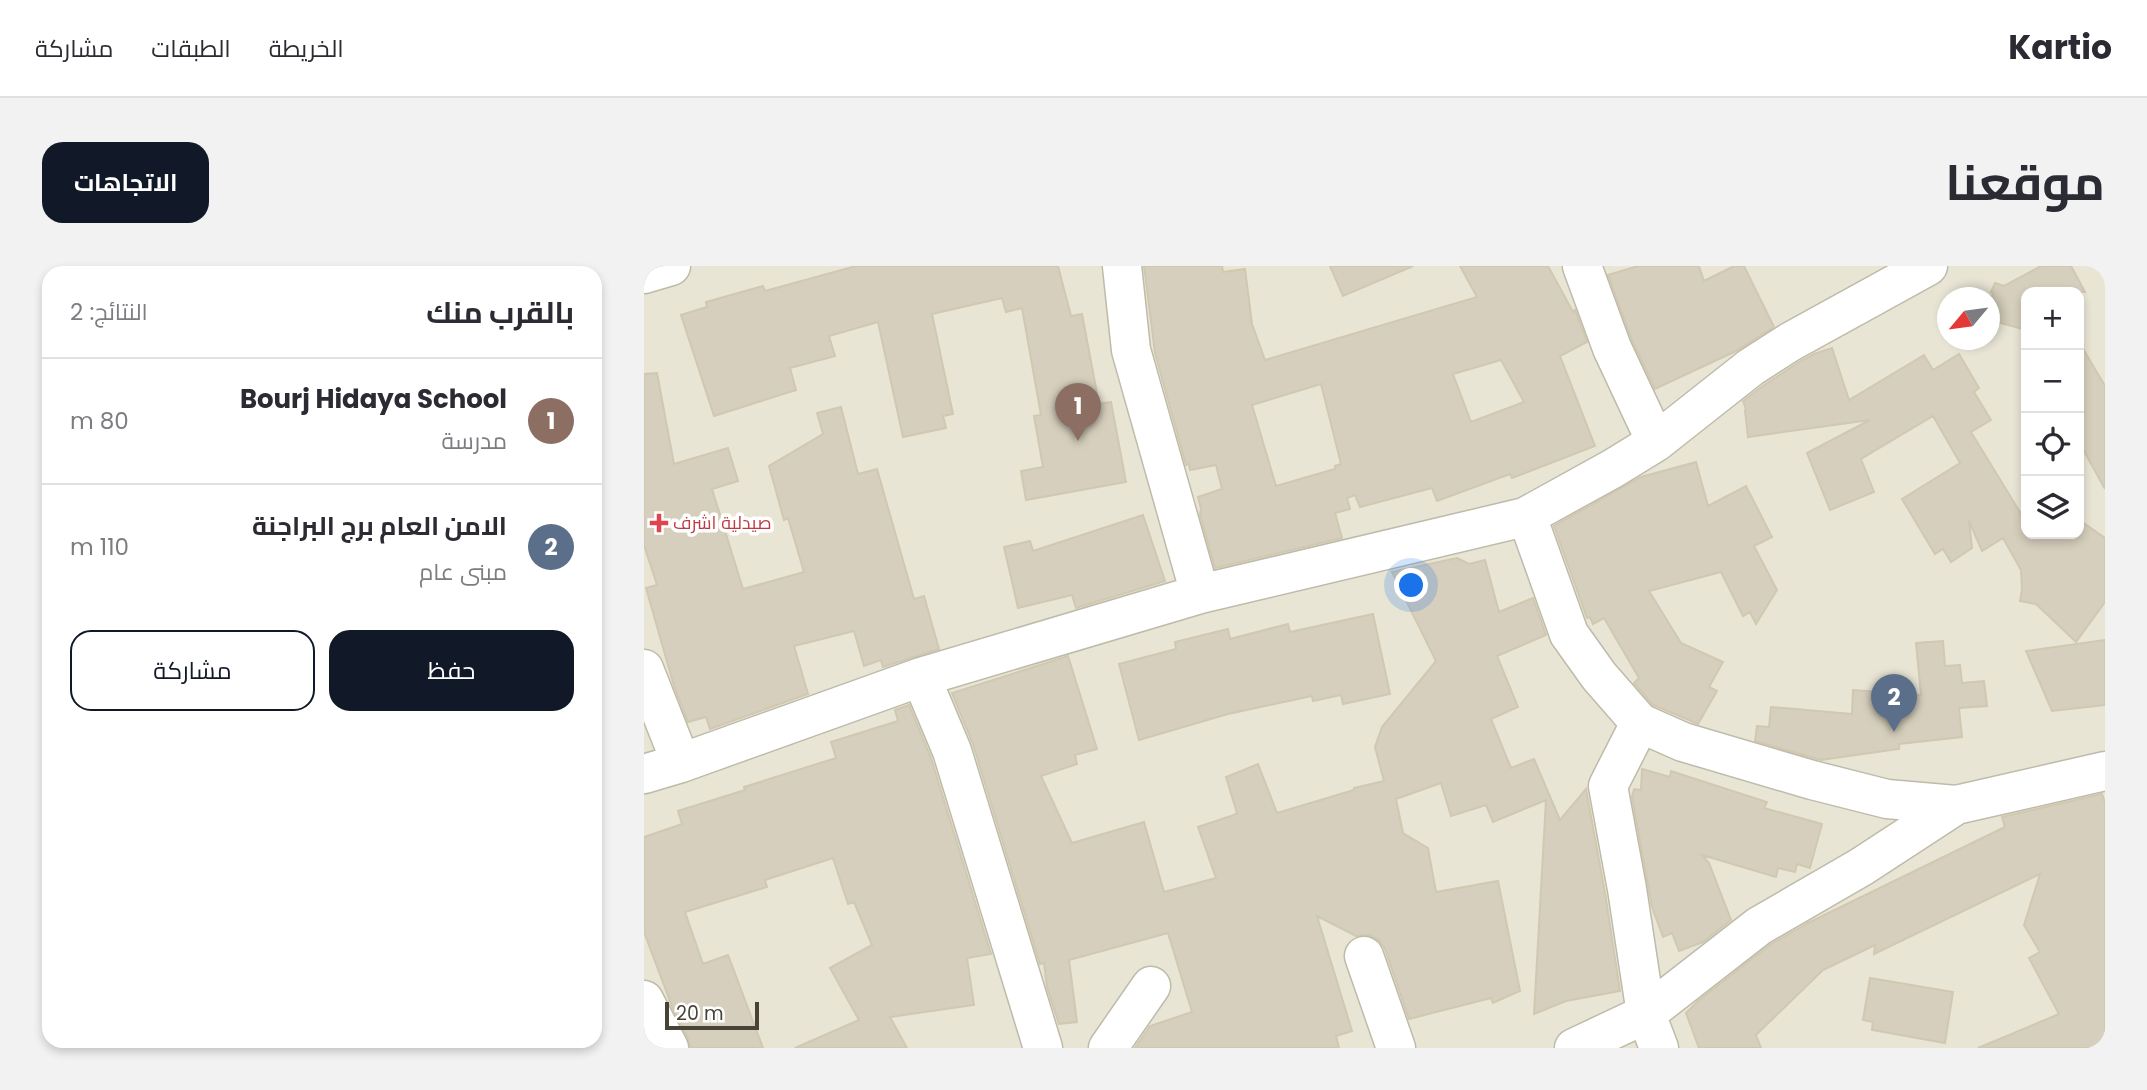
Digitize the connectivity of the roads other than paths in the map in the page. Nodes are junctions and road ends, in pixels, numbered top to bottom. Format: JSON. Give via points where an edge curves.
{"nodes":[{"id":1,"x":671,"y":266,"type":"edge"},
{"id":2,"x":1122,"y":266,"type":"edge"},
{"id":3,"x":1582,"y":266,"type":"edge"},
{"id":4,"x":1928,"y":266,"type":"edge"},
{"id":5,"x":644,"y":274,"type":"edge"},
{"id":6,"x":1656,"y":442,"type":"junction"},
{"id":7,"x":1525,"y":517,"type":"junction"},
{"id":8,"x":1200,"y":594,"type":"junction"},
{"id":9,"x":644,"y":669,"type":"edge"},
{"id":10,"x":921,"y":677,"type":"junction"},
{"id":11,"x":1640,"y":723,"type":"junction"},
{"id":12,"x":681,"y":763,"type":"junction"},
{"id":13,"x":2105,"y":771,"type":"edge"},
{"id":14,"x":644,"y":774,"type":"edge"},
{"id":15,"x":1955,"y":805,"type":"junction"},
{"id":16,"x":1364,"y":956,"type":"dead end"},
{"id":17,"x":1151,"y":986,"type":"dead end"},
{"id":18,"x":644,"y":1000,"type":"edge"},
{"id":19,"x":1653,"y":1031,"type":"edge"},
{"id":20,"x":669,"y":1048,"type":"edge"},
{"id":21,"x":1043,"y":1048,"type":"edge"},
{"id":22,"x":1108,"y":1048,"type":"edge"},
{"id":23,"x":1396,"y":1048,"type":"edge"},
{"id":24,"x":1574,"y":1048,"type":"edge"}],
"edges":[{"from":1,"to":5,"type":"street"},
{"from":2,"to":8,"type":"street","via":[[1131,350]]},
{"from":3,"to":6,"type":"street","via":[[1612,348]]},
{"from":4,"to":6,"type":"street","via":[[1780,348]]},
{"from":6,"to":7,"type":"street"},
{"from":7,"to":8,"type":"street"},
{"from":7,"to":11,"type":"street","via":[[1569,634]]},
{"from":8,"to":10,"type":"street"},
{"from":9,"to":12,"type":"street"},
{"from":10,"to":12,"type":"street"},
{"from":10,"to":21,"type":"street","via":[[952,751]]},
{"from":11,"to":15,"type":"street","via":[[1683,741],[1812,780],[1886,799]]},
{"from":11,"to":19,"type":"street","via":[[1608,786]]},
{"from":12,"to":14,"type":"street"},
{"from":13,"to":15,"type":"street"},
{"from":15,"to":19,"type":"street","via":[[1759,926]]},
{"from":16,"to":23,"type":"street"},
{"from":17,"to":22,"type":"street"},
{"from":18,"to":20,"type":"street"},
{"from":19,"to":24,"type":"street"}]}
